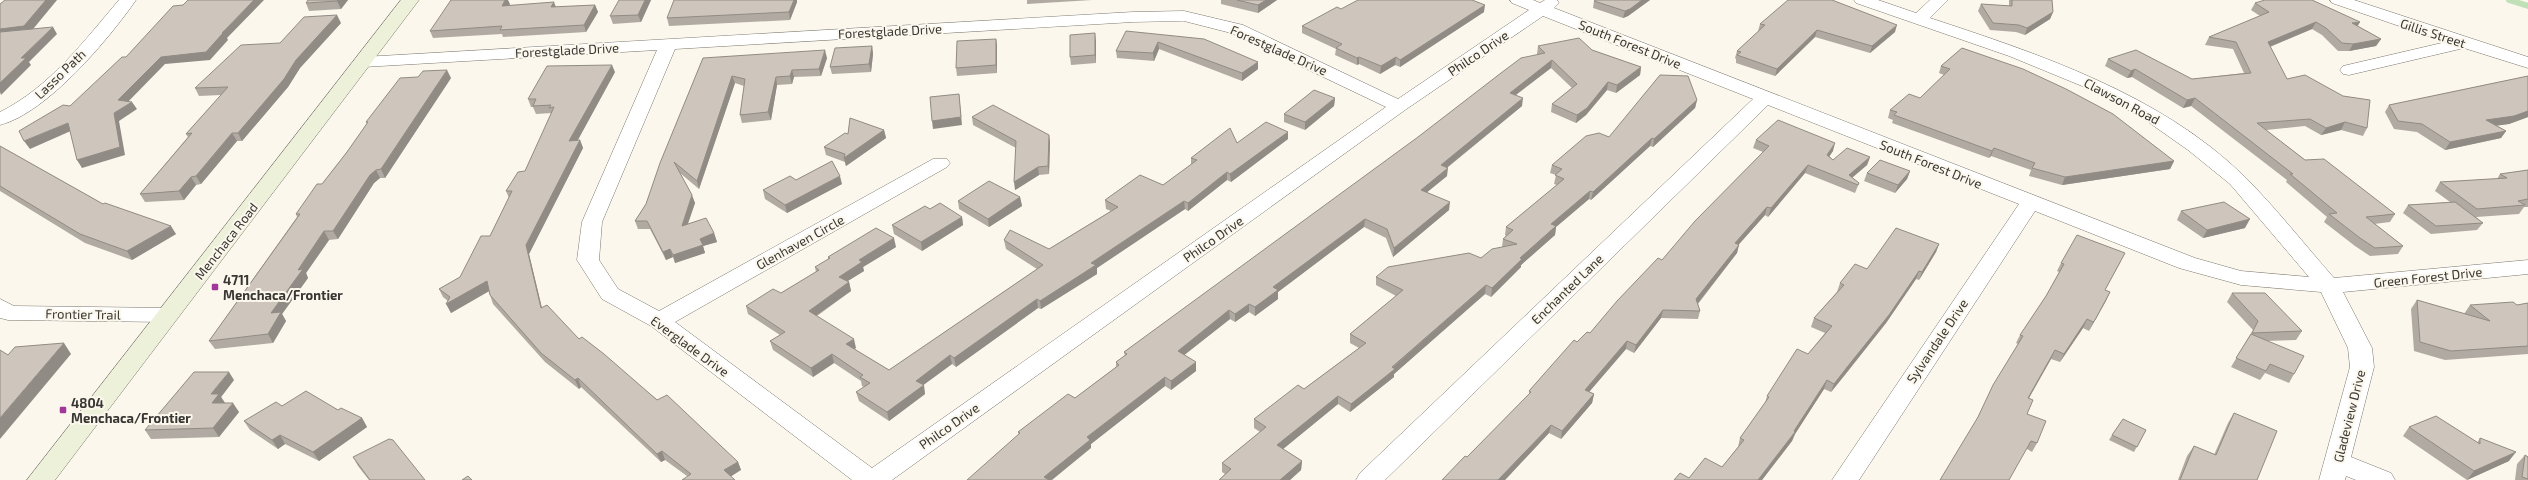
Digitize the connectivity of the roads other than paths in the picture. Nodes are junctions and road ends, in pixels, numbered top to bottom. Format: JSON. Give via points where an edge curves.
{"nodes":[{"id":1,"x":128,"y":0,"type":"edge"},
{"id":2,"x":410,"y":0,"type":"edge"},
{"id":3,"x":1518,"y":0,"type":"edge"},
{"id":4,"x":1862,"y":0,"type":"edge"},
{"id":5,"x":1940,"y":0,"type":"edge"},
{"id":6,"x":2338,"y":0,"type":"edge"},
{"id":7,"x":1549,"y":5,"type":"edge"},
{"id":8,"x":1919,"y":19,"type":"junction"},
{"id":9,"x":2463,"y":42,"type":"junction"},
{"id":10,"x":668,"y":44,"type":"junction"},
{"id":11,"x":363,"y":62,"type":"junction"},
{"id":12,"x":2528,"y":63,"type":"edge"},
{"id":13,"x":2349,"y":70,"type":"dead end"},
{"id":14,"x":1765,"y":98,"type":"junction"},
{"id":15,"x":1399,"y":106,"type":"junction"},
{"id":16,"x":0,"y":119,"type":"edge"},
{"id":17,"x":940,"y":163,"type":"dead end"},
{"id":18,"x":2030,"y":202,"type":"junction"},
{"id":19,"x":2528,"y":267,"type":"edge"},
{"id":20,"x":2329,"y":286,"type":"junction"},
{"id":21,"x":0,"y":306,"type":"edge"},
{"id":22,"x":168,"y":315,"type":"junction"},
{"id":23,"x":659,"y":321,"type":"junction"},
{"id":24,"x":2335,"y":471,"type":"edge"},
{"id":25,"x":40,"y":480,"type":"edge"},
{"id":26,"x":870,"y":480,"type":"edge"},
{"id":27,"x":873,"y":480,"type":"edge"},
{"id":28,"x":1369,"y":480,"type":"edge"},
{"id":29,"x":1845,"y":480,"type":"edge"},
{"id":30,"x":2382,"y":480,"type":"edge"}],
"edges":[{"from":1,"to":16,"type":"street","name":"Lasso Path","via":[[73,65],[28,105]]},
{"from":2,"to":11,"type":"main road","name":"Menchaca Road"},
{"from":3,"to":7,"type":"street","name":"South Forest Drive"},
{"from":4,"to":8,"type":"street","name":"Clawson Road"},
{"from":5,"to":8,"type":"street"},
{"from":6,"to":9,"type":"street","name":"Gillis Street"},
{"from":7,"to":14,"type":"street","name":"South Forest Drive"},
{"from":7,"to":15,"type":"street","name":"Philco Drive"},
{"from":8,"to":20,"type":"street","name":"Clawson Road","via":[[2015,52],[2088,82],[2148,112],[2237,180]]},
{"from":9,"to":12,"type":"street","name":"Gillis Street"},
{"from":9,"to":13,"type":"street"},
{"from":10,"to":11,"type":"street","name":"Forestglade Drive"},
{"from":10,"to":15,"type":"street","name":"Forestglade Drive","via":[[1125,17],[1184,16],[1237,29]]},
{"from":10,"to":23,"type":"street","name":"Everglade Drive","via":[[592,222],[588,260],[610,294]]},
{"from":11,"to":22,"type":"main road","name":"Menchaca Road"},
{"from":14,"to":18,"type":"street","name":"South Forest Drive"},
{"from":14,"to":28,"type":"street","name":"Enchanted Lane"},
{"from":15,"to":27,"type":"street","name":"Philco Drive"},
{"from":17,"to":23,"type":"street","name":"Glenhaven Circle"},
{"from":18,"to":20,"type":"street","name":"South Forest Drive","via":[[2187,263],[2241,278]]},
{"from":18,"to":29,"type":"street","name":"Sylvandale Drive"},
{"from":19,"to":20,"type":"street","name":"Green Forest Drive"},
{"from":20,"to":24,"type":"street","name":"Gladeview Drive","via":[[2360,348],[2362,367]]},
{"from":21,"to":22,"type":"street","name":"Frontier Trail","via":[[8,313]]},
{"from":22,"to":25,"type":"main road","name":"Menchaca Road"},
{"from":23,"to":26,"type":"street","name":"Everglade Drive"},
{"from":24,"to":30,"type":"street"}]}
